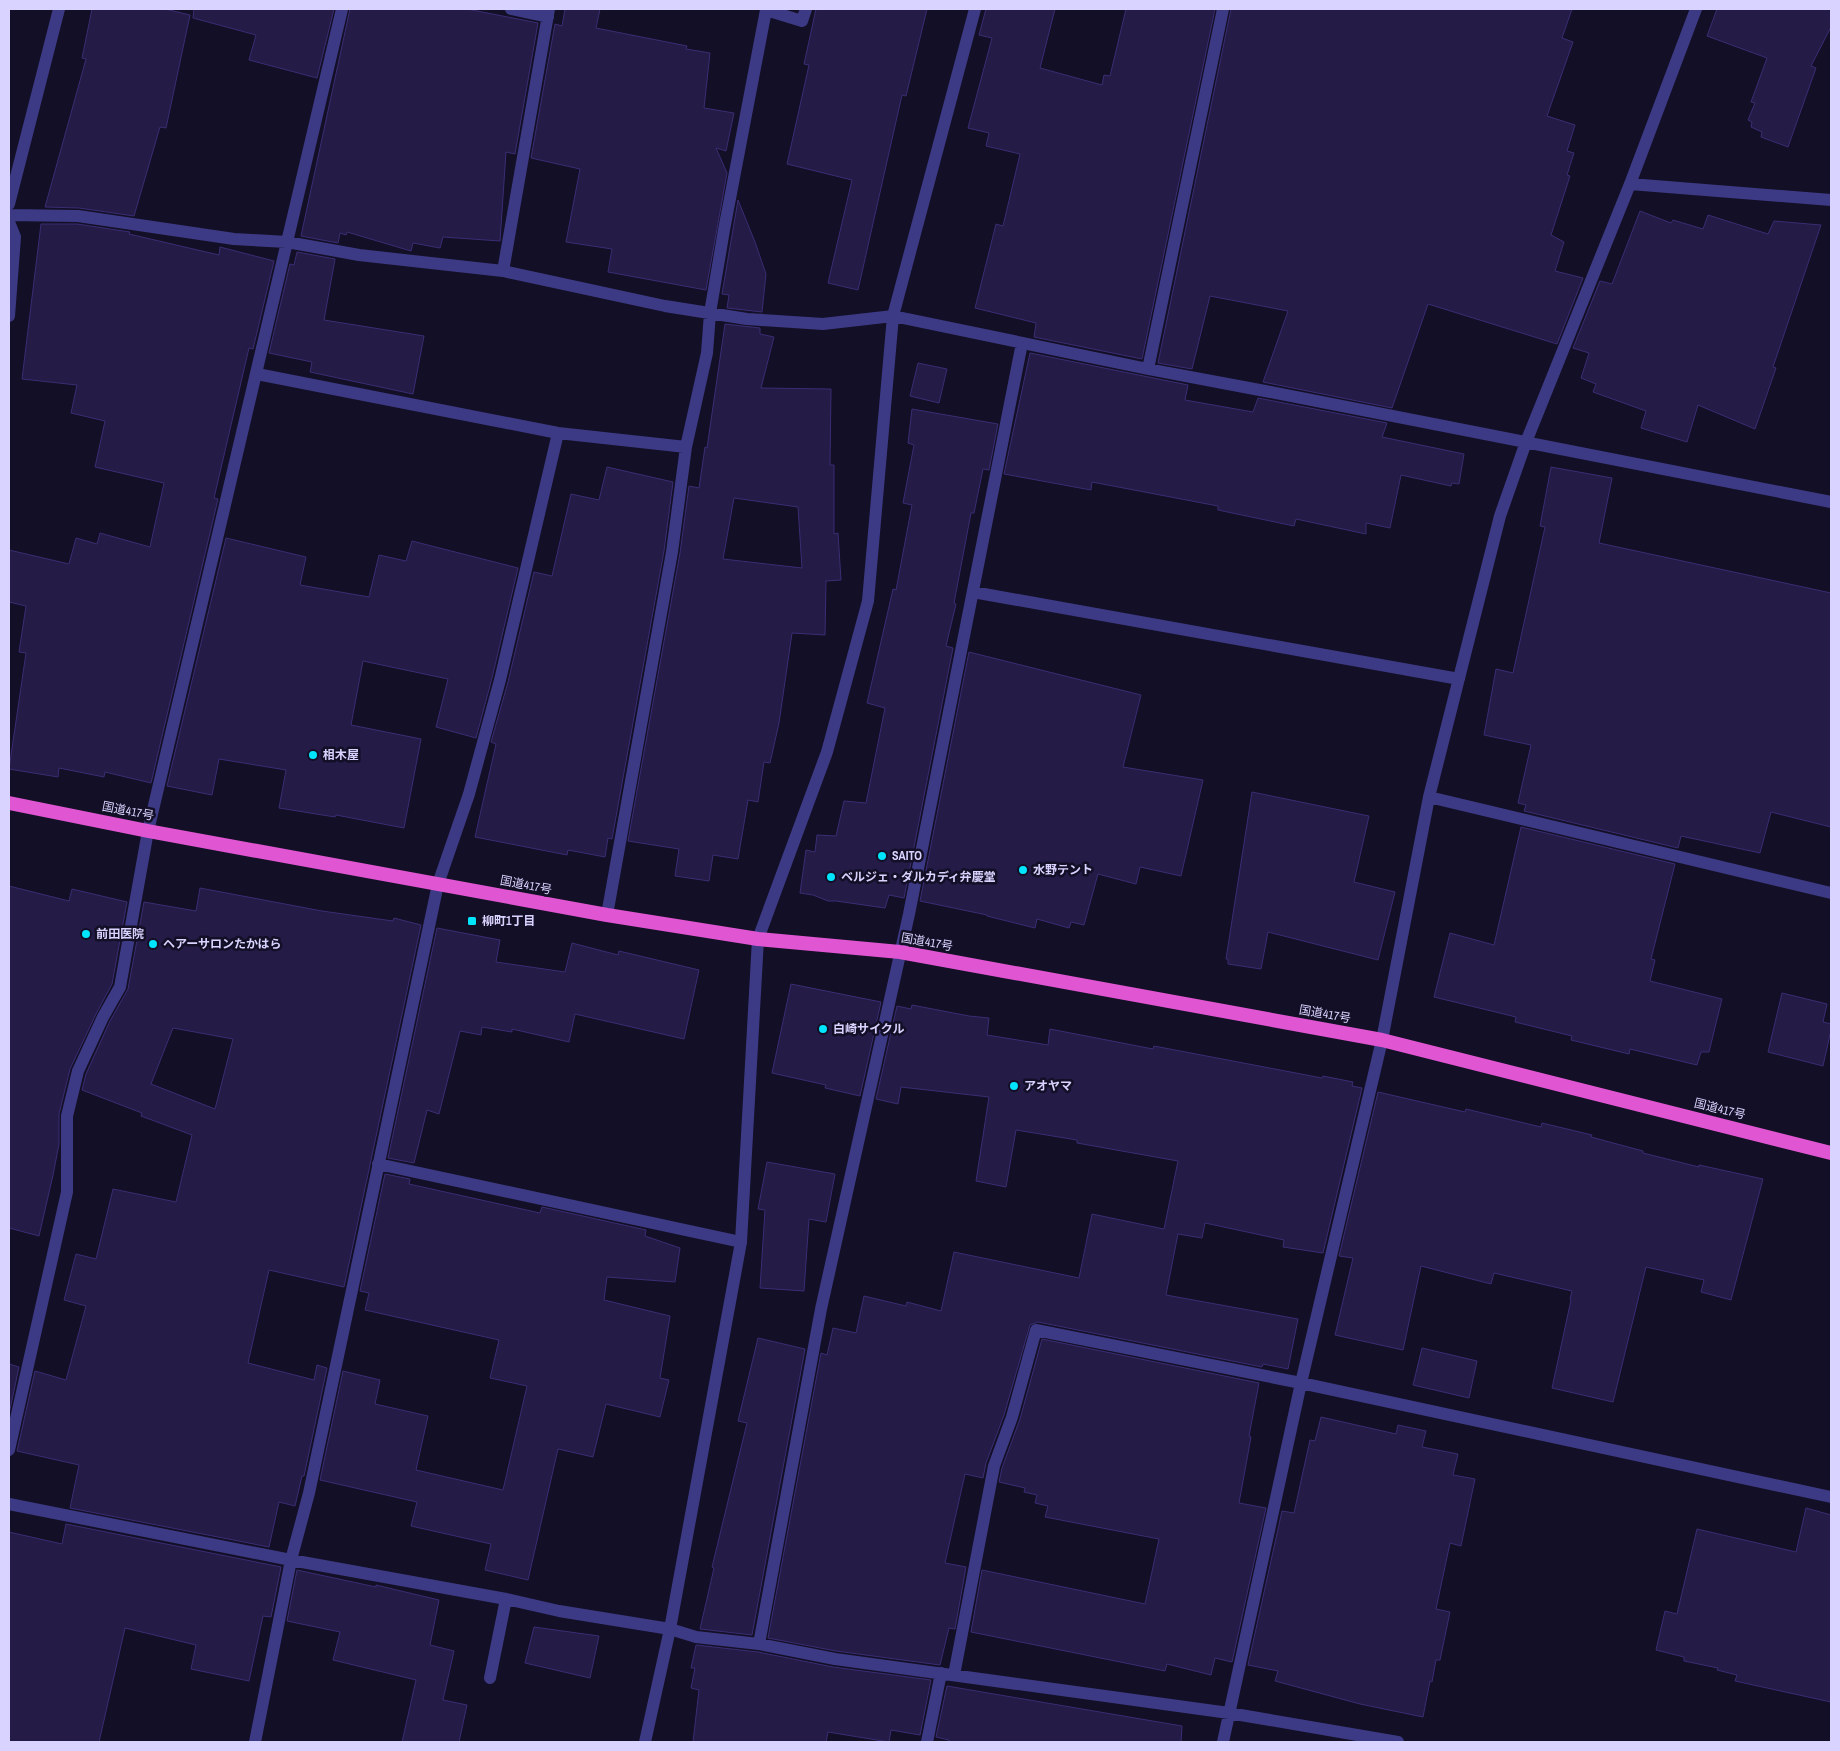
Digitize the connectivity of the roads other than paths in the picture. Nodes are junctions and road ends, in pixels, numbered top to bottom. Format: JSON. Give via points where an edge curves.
{"nodes":[{"id":1,"x":59,"y":9,"type":"edge"},
{"id":2,"x":342,"y":9,"type":"edge"},
{"id":3,"x":511,"y":9,"type":"edge"},
{"id":4,"x":806,"y":9,"type":"edge"},
{"id":5,"x":975,"y":9,"type":"edge"},
{"id":6,"x":1223,"y":9,"type":"edge"},
{"id":7,"x":1696,"y":9,"type":"edge"},
{"id":8,"x":548,"y":13,"type":"edge"},
{"id":9,"x":1630,"y":184,"type":"junction"},
{"id":10,"x":1831,"y":200,"type":"edge"},
{"id":11,"x":9,"y":204,"type":"edge"},
{"id":12,"x":9,"y":215,"type":"edge"},
{"id":13,"x":9,"y":222,"type":"edge"},
{"id":14,"x":288,"y":242,"type":"junction"},
{"id":15,"x":503,"y":271,"type":"junction"},
{"id":16,"x":710,"y":313,"type":"junction"},
{"id":17,"x":9,"y":316,"type":"edge"},
{"id":18,"x":893,"y":316,"type":"junction"},
{"id":19,"x":1022,"y":344,"type":"junction"},
{"id":20,"x":1148,"y":370,"type":"junction"},
{"id":21,"x":257,"y":374,"type":"junction"},
{"id":22,"x":558,"y":433,"type":"junction"},
{"id":23,"x":1526,"y":442,"type":"junction"},
{"id":24,"x":686,"y":447,"type":"junction"},
{"id":25,"x":1831,"y":502,"type":"edge"},
{"id":26,"x":973,"y":592,"type":"junction"},
{"id":27,"x":1459,"y":679,"type":"junction"},
{"id":28,"x":1430,"y":797,"type":"junction"},
{"id":29,"x":9,"y":803,"type":"edge"},
{"id":30,"x":148,"y":831,"type":"junction"},
{"id":31,"x":438,"y":884,"type":"junction"},
{"id":32,"x":1831,"y":892,"type":"edge"},
{"id":33,"x":606,"y":916,"type":"junction"},
{"id":34,"x":758,"y":939,"type":"junction"},
{"id":35,"x":900,"y":952,"type":"junction"},
{"id":36,"x":1382,"y":1040,"type":"junction"},
{"id":37,"x":1831,"y":1153,"type":"edge"},
{"id":38,"x":378,"y":1164,"type":"junction"},
{"id":39,"x":741,"y":1242,"type":"junction"},
{"id":40,"x":1301,"y":1383,"type":"junction"},
{"id":41,"x":9,"y":1450,"type":"edge"},
{"id":42,"x":1831,"y":1497,"type":"edge"},
{"id":43,"x":9,"y":1504,"type":"edge"},
{"id":44,"x":291,"y":1560,"type":"junction"},
{"id":45,"x":506,"y":1598,"type":"junction"},
{"id":46,"x":670,"y":1629,"type":"junction"},
{"id":47,"x":759,"y":1644,"type":"junction"},
{"id":48,"x":941,"y":1673,"type":"junction"},
{"id":49,"x":954,"y":1675,"type":"junction"},
{"id":50,"x":490,"y":1678,"type":"dead end"},
{"id":51,"x":1229,"y":1713,"type":"junction"},
{"id":52,"x":255,"y":1742,"type":"edge"},
{"id":53,"x":645,"y":1742,"type":"edge"},
{"id":54,"x":927,"y":1742,"type":"edge"},
{"id":55,"x":1223,"y":1742,"type":"edge"},
{"id":56,"x":1398,"y":1742,"type":"edge"}],
"edges":[{"from":1,"to":11,"type":"street"},
{"from":2,"to":14,"type":"street"},
{"from":3,"to":8,"type":"street"},
{"from":4,"to":16,"type":"street","via":[[802,21],[766,10]]},
{"from":5,"to":18,"type":"street"},
{"from":6,"to":20,"type":"street"},
{"from":7,"to":9,"type":"street"},
{"from":8,"to":15,"type":"street"},
{"from":9,"to":10,"type":"street"},
{"from":9,"to":23,"type":"street"},
{"from":12,"to":14,"type":"street","via":[[78,216],[234,239]]},
{"from":13,"to":17,"type":"street","via":[[14,237]]},
{"from":14,"to":15,"type":"street","via":[[359,255]]},
{"from":14,"to":21,"type":"street"},
{"from":15,"to":16,"type":"street"},
{"from":16,"to":18,"type":"street","via":[[823,324]]},
{"from":16,"to":24,"type":"street","via":[[706,353]]},
{"from":18,"to":19,"type":"street"},
{"from":18,"to":34,"type":"street","via":[[868,602],[828,752]]},
{"from":19,"to":20,"type":"street"},
{"from":19,"to":26,"type":"street"},
{"from":20,"to":23,"type":"street"},
{"from":21,"to":22,"type":"street"},
{"from":21,"to":30,"type":"street"},
{"from":22,"to":24,"type":"street"},
{"from":22,"to":31,"type":"street","via":[[497,690],[469,794]]},
{"from":23,"to":25,"type":"street"},
{"from":23,"to":27,"type":"street","via":[[1500,516]]},
{"from":24,"to":33,"type":"street","via":[[672,552]]},
{"from":26,"to":27,"type":"street"},
{"from":26,"to":35,"type":"street"},
{"from":27,"to":28,"type":"street"},
{"from":28,"to":32,"type":"street"},
{"from":28,"to":36,"type":"street"},
{"from":29,"to":30,"type":"highway","name":"国道417号"},
{"from":30,"to":31,"type":"highway","name":"国道417号"},
{"from":30,"to":41,"type":"street","via":[[120,987],[78,1071],[68,1116],[67,1192]]},
{"from":31,"to":33,"type":"highway","name":"国道417号"},
{"from":31,"to":38,"type":"street"},
{"from":33,"to":34,"type":"highway","name":"国道417号"},
{"from":34,"to":35,"type":"highway","name":"国道417号"},
{"from":34,"to":39,"type":"street"},
{"from":35,"to":36,"type":"highway","name":"国道417号"},
{"from":35,"to":47,"type":"street","via":[[821,1309]]},
{"from":36,"to":37,"type":"highway","name":"国道417号"},
{"from":36,"to":40,"type":"street"},
{"from":38,"to":39,"type":"street"},
{"from":38,"to":44,"type":"street","via":[[309,1493]]},
{"from":39,"to":46,"type":"street"},
{"from":40,"to":42,"type":"street"},
{"from":40,"to":49,"type":"street","via":[[1036,1330],[1012,1417],[994,1466]]},
{"from":40,"to":51,"type":"street"},
{"from":43,"to":44,"type":"street"},
{"from":44,"to":45,"type":"street"},
{"from":44,"to":52,"type":"street"},
{"from":45,"to":46,"type":"street","via":[[559,1612]]},
{"from":45,"to":50,"type":"street"},
{"from":46,"to":47,"type":"street","via":[[696,1637]]},
{"from":46,"to":53,"type":"street"},
{"from":47,"to":48,"type":"street"},
{"from":48,"to":49,"type":"street"},
{"from":48,"to":54,"type":"street"},
{"from":49,"to":51,"type":"street"},
{"from":51,"to":55,"type":"street"},
{"from":51,"to":56,"type":"street"}]}
